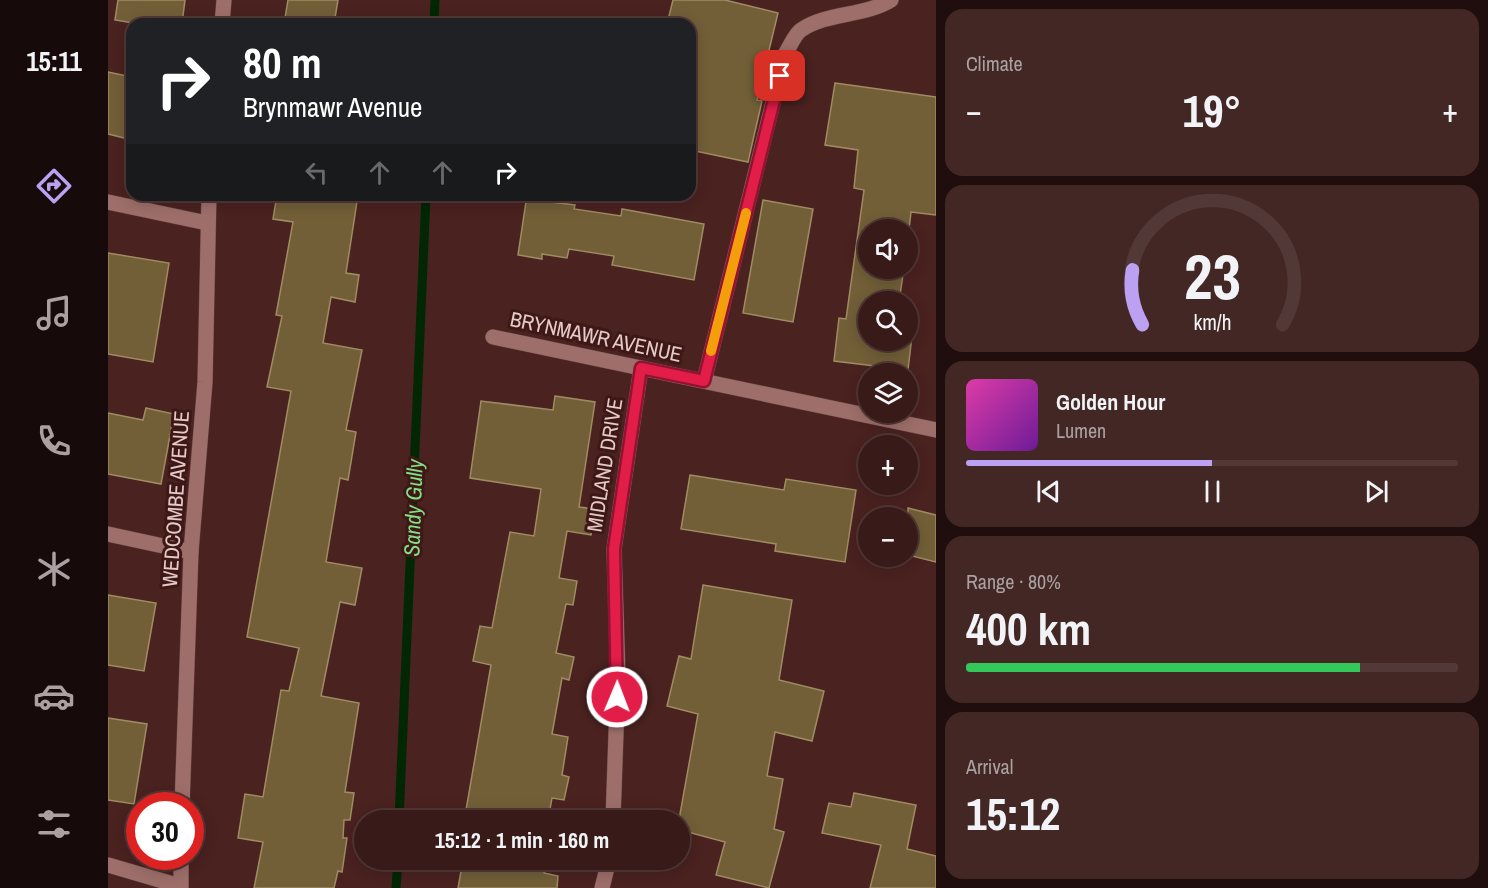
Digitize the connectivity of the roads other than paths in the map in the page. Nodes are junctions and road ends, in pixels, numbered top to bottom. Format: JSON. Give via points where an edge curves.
{"nodes":[{"id":1,"x":224,"y":0,"type":"edge"},
{"id":2,"x":891,"y":0,"type":"edge"},
{"id":3,"x":222,"y":18,"type":"edge"},
{"id":4,"x":209,"y":201,"type":"edge"},
{"id":5,"x":108,"y":202,"type":"edge"},
{"id":6,"x":207,"y":223,"type":"junction"},
{"id":7,"x":493,"y":337,"type":"dead end"},
{"id":8,"x":641,"y":368,"type":"junction"},
{"id":9,"x":704,"y":381,"type":"junction"},
{"id":10,"x":936,"y":430,"type":"edge"},
{"id":11,"x":108,"y":534,"type":"edge"},
{"id":12,"x":191,"y":552,"type":"junction"},
{"id":13,"x":182,"y":792,"type":"edge"},
{"id":14,"x":613,"y":810,"type":"edge"},
{"id":15,"x":108,"y":865,"type":"edge"},
{"id":16,"x":181,"y":870,"type":"edge"},
{"id":17,"x":606,"y":870,"type":"edge"},
{"id":18,"x":181,"y":887,"type":"edge"},
{"id":19,"x":602,"y":888,"type":"edge"}],
"edges":[{"from":1,"to":3,"type":"street"},
{"from":2,"to":9,"type":"street","via":[[872,9],[825,19],[799,31],[785,54]]},
{"from":4,"to":6,"type":"street","name":"WEDCOMBE AVENUE"},
{"from":5,"to":6,"type":"street"},
{"from":6,"to":12,"type":"street","name":"WEDCOMBE AVENUE","via":[[205,382]]},
{"from":7,"to":8,"type":"street","name":"BRYNMAWR AVENUE"},
{"from":8,"to":9,"type":"street","name":"BRYNMAWR AVENUE"},
{"from":8,"to":14,"type":"street","name":"MIDLAND DRIVE","via":[[614,549],[618,676]]},
{"from":9,"to":10,"type":"street","name":"BRYNMAWR AVENUE"},
{"from":11,"to":12,"type":"street"},
{"from":12,"to":13,"type":"street","name":"WEDCOMBE AVENUE"},
{"from":15,"to":18,"type":"street"},
{"from":16,"to":18,"type":"street"},
{"from":17,"to":19,"type":"street"}]}
